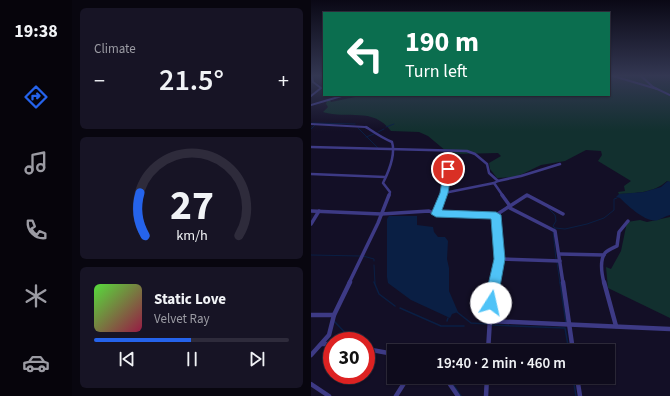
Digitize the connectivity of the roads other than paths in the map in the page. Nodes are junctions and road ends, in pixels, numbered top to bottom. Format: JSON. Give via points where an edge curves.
{"nodes":[{"id":1,"x":341,"y":96,"type":"edge"},
{"id":2,"x":311,"y":97,"type":"edge"},
{"id":3,"x":311,"y":104,"type":"edge"},
{"id":4,"x":311,"y":124,"type":"edge"},
{"id":5,"x":311,"y":147,"type":"edge"},
{"id":6,"x":394,"y":149,"type":"junction"},
{"id":7,"x":560,"y":164,"type":"dead end"},
{"id":8,"x":450,"y":166,"type":"dead end"},
{"id":9,"x":464,"y":169,"type":"dead end"},
{"id":10,"x":448,"y":172,"type":"junction"},
{"id":11,"x":311,"y":174,"type":"edge"},
{"id":12,"x":385,"y":177,"type":"junction"},
{"id":13,"x":498,"y":181,"type":"junction"},
{"id":14,"x":494,"y":182,"type":"junction"},
{"id":15,"x":444,"y":193,"type":"junction"},
{"id":16,"x":509,"y":206,"type":"junction"},
{"id":17,"x":311,"y":211,"type":"edge"},
{"id":18,"x":319,"y":211,"type":"junction"},
{"id":19,"x":381,"y":214,"type":"junction"},
{"id":20,"x":436,"y":214,"type":"junction"},
{"id":21,"x":563,"y":214,"type":"dead end"},
{"id":22,"x":496,"y":215,"type":"junction"},
{"id":23,"x":628,"y":221,"type":"dead end"},
{"id":24,"x":311,"y":224,"type":"edge"},
{"id":25,"x":559,"y":254,"type":"junction"},
{"id":26,"x":604,"y":255,"type":"junction"},
{"id":27,"x":499,"y":259,"type":"junction"},
{"id":28,"x":560,"y":261,"type":"junction"},
{"id":29,"x":311,"y":315,"type":"edge"},
{"id":30,"x":334,"y":315,"type":"junction"},
{"id":31,"x":489,"y":322,"type":"junction"},
{"id":32,"x":569,"y":324,"type":"junction"},
{"id":33,"x":616,"y":326,"type":"junction"},
{"id":34,"x":670,"y":329,"type":"edge"},
{"id":35,"x":322,"y":344,"type":"joint"},
{"id":36,"x":488,"y":344,"type":"edge"},
{"id":37,"x":572,"y":344,"type":"edge"},
{"id":38,"x":375,"y":351,"type":"edge"},
{"id":39,"x":387,"y":353,"type":"edge"},
{"id":40,"x":311,"y":355,"type":"edge"},
{"id":41,"x":311,"y":384,"type":"edge"},
{"id":42,"x":404,"y":384,"type":"edge"},
{"id":43,"x":450,"y":384,"type":"edge"},
{"id":44,"x":487,"y":384,"type":"edge"},
{"id":45,"x":578,"y":384,"type":"edge"},
{"id":46,"x":329,"y":396,"type":"edge"},
{"id":47,"x":396,"y":396,"type":"edge"},
{"id":48,"x":458,"y":396,"type":"edge"},
{"id":49,"x":486,"y":396,"type":"edge"},
{"id":50,"x":580,"y":396,"type":"edge"}],
"edges":[{"from":1,"to":3,"type":"street"},
{"from":2,"to":3,"type":"street"},
{"from":4,"to":6,"type":"street","via":[[365,126],[381,138],[392,142]]},
{"from":5,"to":6,"type":"street"},
{"from":6,"to":12,"type":"street"},
{"from":6,"to":13,"type":"street","via":[[467,151],[484,160],[489,173]]},
{"from":7,"to":13,"type":"street"},
{"from":8,"to":10,"type":"street"},
{"from":9,"to":10,"type":"street"},
{"from":10,"to":15,"type":"street"},
{"from":11,"to":12,"type":"street"},
{"from":12,"to":19,"type":"street","via":[[383,183],[390,192]]},
{"from":13,"to":14,"type":"street"},
{"from":14,"to":15,"type":"street"},
{"from":14,"to":16,"type":"street"},
{"from":15,"to":20,"type":"street"},
{"from":16,"to":21,"type":"street","via":[[527,195]]},
{"from":16,"to":22,"type":"street"},
{"from":16,"to":25,"type":"street","via":[[555,231]]},
{"from":17,"to":18,"type":"street"},
{"from":18,"to":19,"type":"street"},
{"from":18,"to":24,"type":"street"},
{"from":19,"to":20,"type":"street","via":[[420,211]]},
{"from":19,"to":30,"type":"street"},
{"from":20,"to":22,"type":"street"},
{"from":22,"to":27,"type":"street"},
{"from":23,"to":26,"type":"street","via":[[619,232],[617,246]]},
{"from":25,"to":26,"type":"street"},
{"from":25,"to":28,"type":"street"},
{"from":26,"to":33,"type":"street","via":[[602,276]]},
{"from":27,"to":28,"type":"street"},
{"from":27,"to":31,"type":"street"},
{"from":28,"to":32,"type":"street"},
{"from":29,"to":30,"type":"street"},
{"from":30,"to":35,"type":"street","via":[[329,335]]},
{"from":31,"to":32,"type":"street"},
{"from":31,"to":36,"type":"street"},
{"from":32,"to":33,"type":"street"},
{"from":32,"to":37,"type":"street"},
{"from":33,"to":34,"type":"street"},
{"from":35,"to":40,"type":"street"},
{"from":38,"to":39,"type":"street"},
{"from":41,"to":46,"type":"street"},
{"from":42,"to":47,"type":"street"},
{"from":43,"to":48,"type":"street"},
{"from":44,"to":49,"type":"street"},
{"from":45,"to":50,"type":"street"}]}
